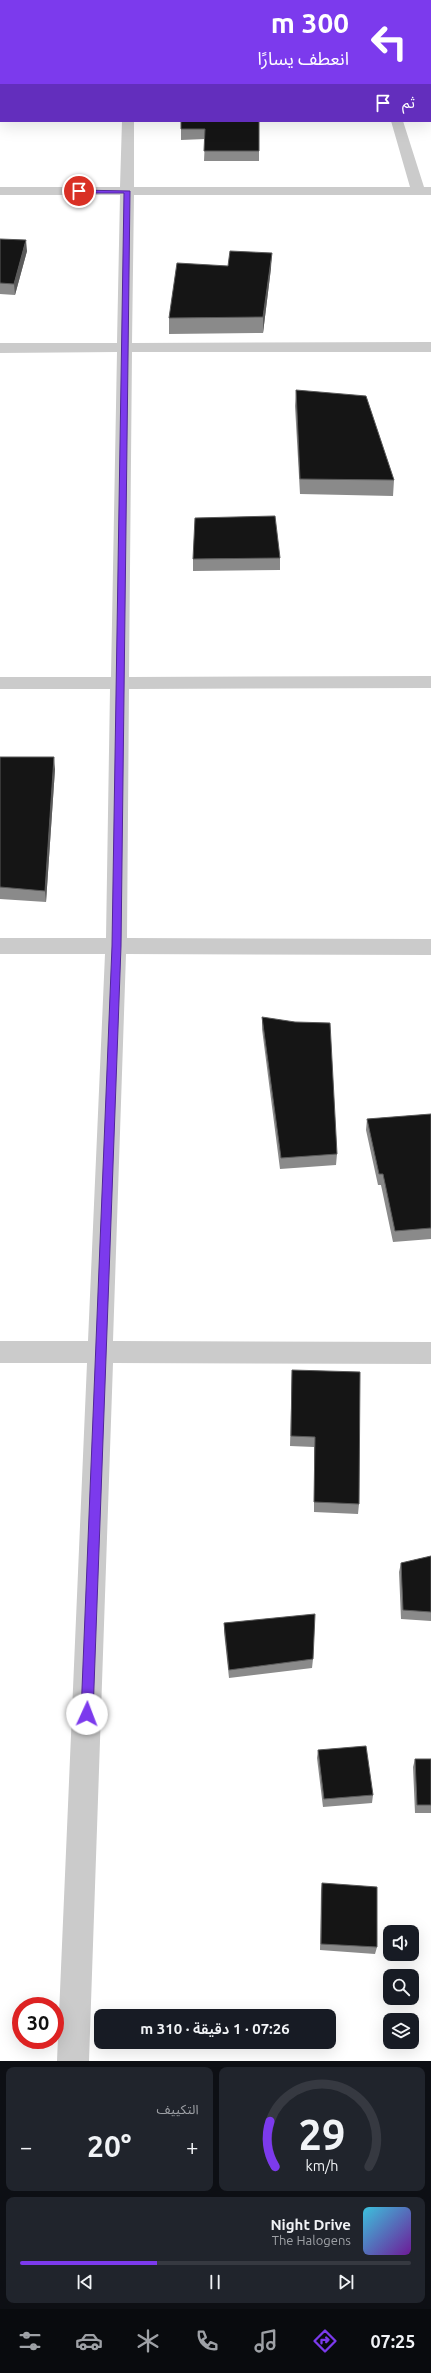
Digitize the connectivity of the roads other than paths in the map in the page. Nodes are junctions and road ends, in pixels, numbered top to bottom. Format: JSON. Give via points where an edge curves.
{"nodes":[{"id":1,"x":128,"y":122,"type":"edge"},
{"id":2,"x":397,"y":122,"type":"edge"},
{"id":3,"x":0,"y":191,"type":"edge"},
{"id":4,"x":127,"y":191,"type":"junction"},
{"id":5,"x":424,"y":192,"type":"edge"},
{"id":6,"x":0,"y":348,"type":"edge"},
{"id":7,"x":125,"y":348,"type":"junction"},
{"id":8,"x":431,"y":348,"type":"edge"},
{"id":9,"x":431,"y":682,"type":"edge"},
{"id":10,"x":0,"y":684,"type":"edge"},
{"id":11,"x":120,"y":684,"type":"junction"},
{"id":12,"x":0,"y":946,"type":"edge"},
{"id":13,"x":116,"y":946,"type":"junction"},
{"id":14,"x":431,"y":947,"type":"edge"},
{"id":15,"x":101,"y":1351,"type":"junction"},
{"id":16,"x":0,"y":1352,"type":"edge"},
{"id":17,"x":431,"y":1353,"type":"edge"},
{"id":18,"x":73,"y":2061,"type":"edge"}],
"edges":[{"from":1,"to":4,"type":"street"},
{"from":2,"to":5,"type":"street"},
{"from":3,"to":4,"type":"street"},
{"from":4,"to":5,"type":"street"},
{"from":4,"to":7,"type":"street"},
{"from":6,"to":7,"type":"street"},
{"from":7,"to":8,"type":"street"},
{"from":7,"to":11,"type":"street"},
{"from":9,"to":11,"type":"street"},
{"from":10,"to":11,"type":"street"},
{"from":11,"to":13,"type":"street"},
{"from":12,"to":13,"type":"street"},
{"from":13,"to":14,"type":"street"},
{"from":13,"to":15,"type":"street"},
{"from":15,"to":16,"type":"street"},
{"from":15,"to":17,"type":"street"},
{"from":15,"to":18,"type":"street"}]}
